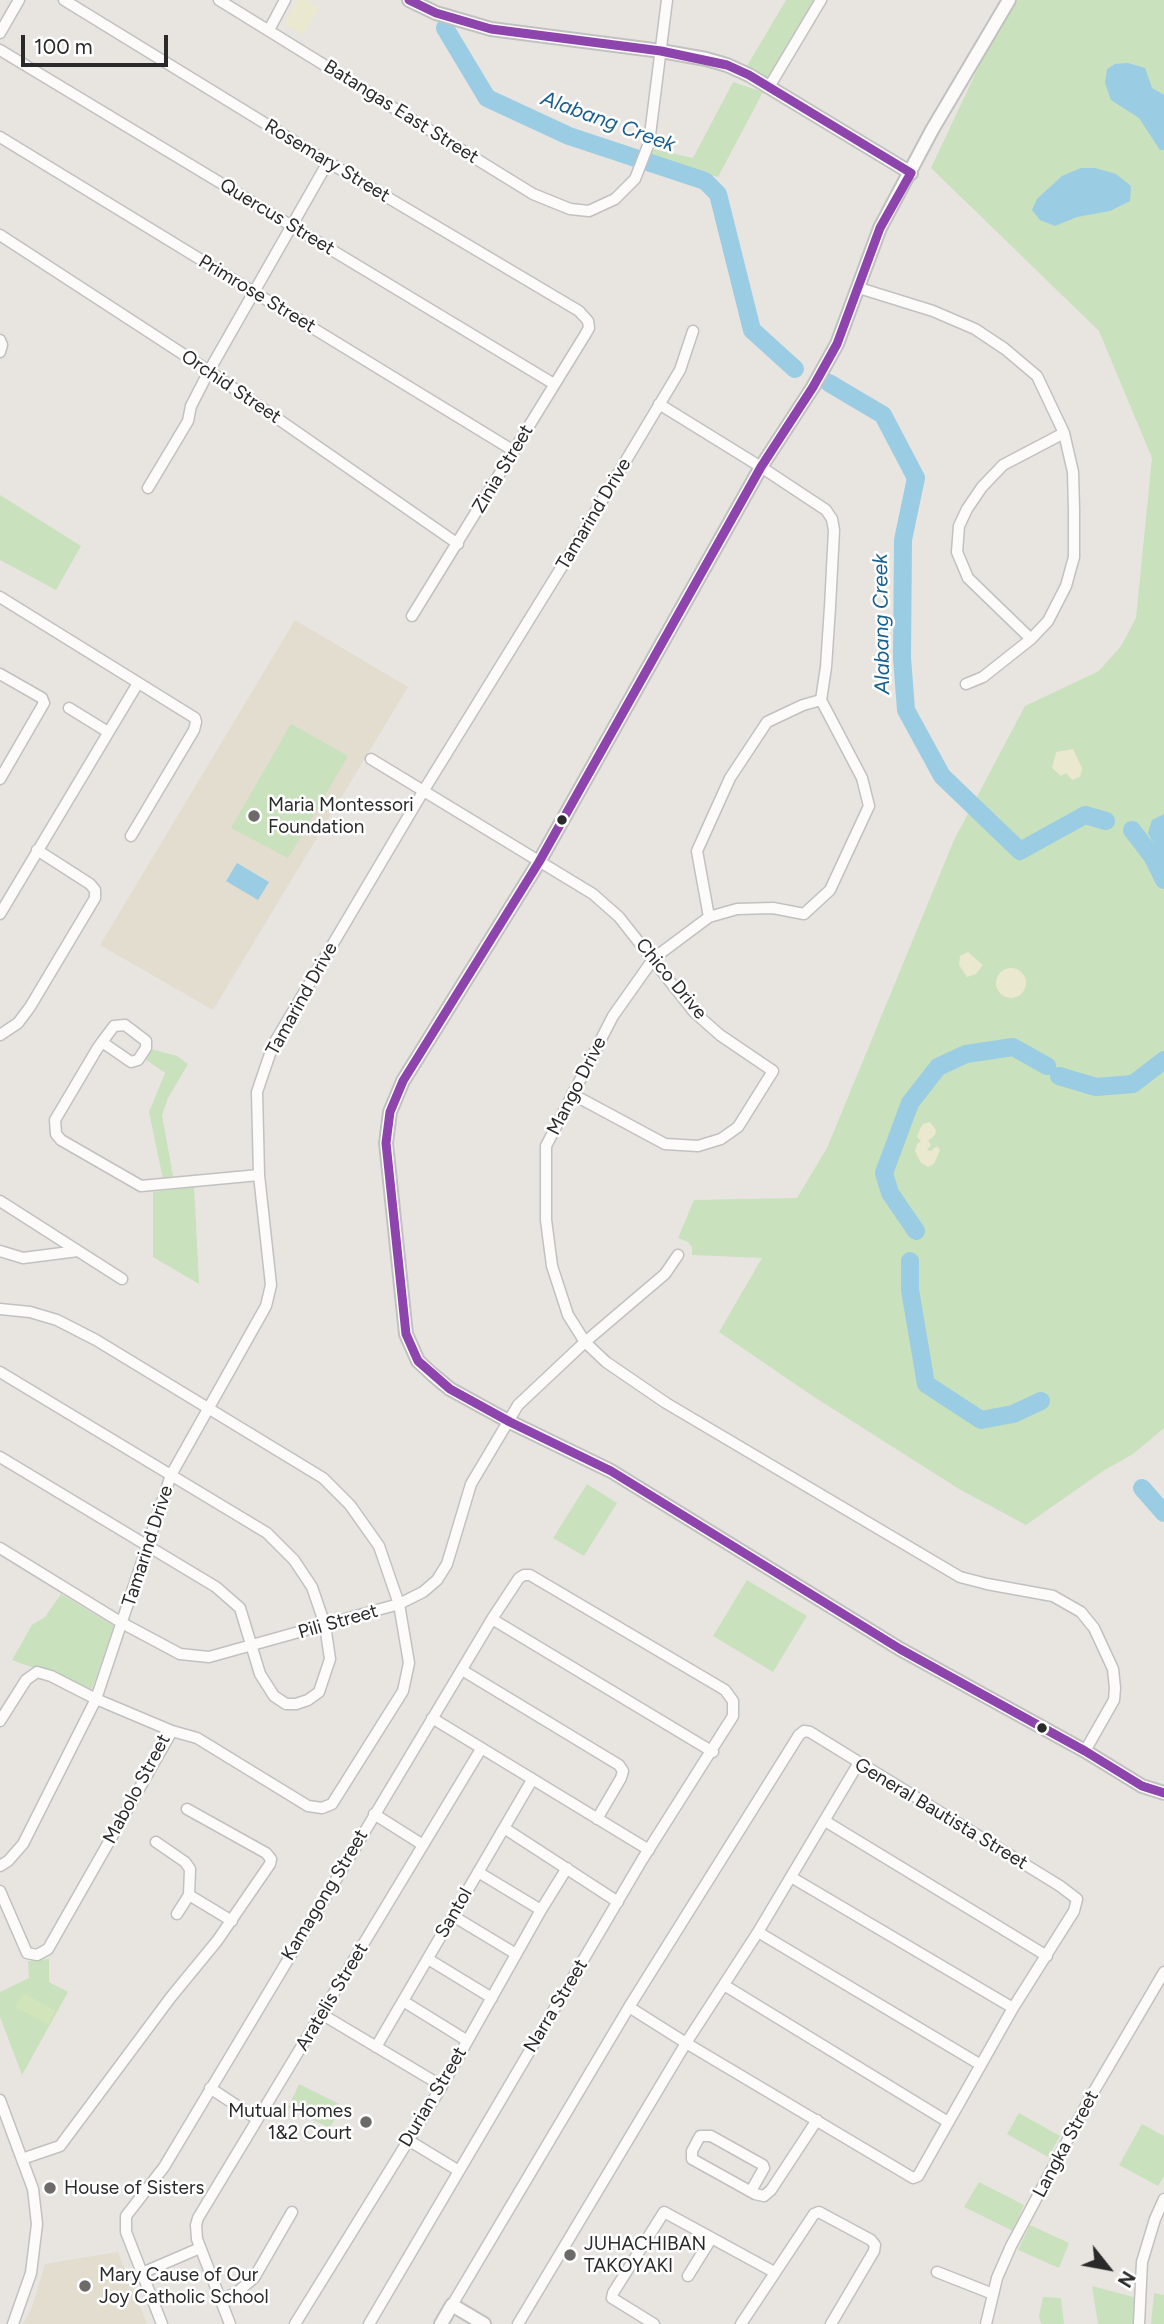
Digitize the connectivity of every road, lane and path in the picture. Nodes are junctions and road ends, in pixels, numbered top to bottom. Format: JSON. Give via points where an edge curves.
{"nodes":[{"id":1,"x":19,"y":0,"type":"edge"},
{"id":2,"x":64,"y":0,"type":"edge"},
{"id":3,"x":219,"y":0,"type":"edge"},
{"id":4,"x":285,"y":0,"type":"edge"},
{"id":5,"x":409,"y":0,"type":"edge"},
{"id":6,"x":667,"y":0,"type":"edge"},
{"id":7,"x":821,"y":0,"type":"edge"},
{"id":8,"x":1009,"y":0,"type":"edge"},
{"id":9,"x":269,"y":30,"type":"junction"},
{"id":10,"x":0,"y":33,"type":"edge"},
{"id":11,"x":0,"y":50,"type":"edge"},
{"id":12,"x":661,"y":51,"type":"junction"},
{"id":13,"x":769,"y":87,"type":"junction"},
{"id":14,"x":0,"y":137,"type":"edge"},
{"id":15,"x":328,"y":162,"type":"junction"},
{"id":16,"x":911,"y":173,"type":"junction"},
{"id":17,"x":292,"y":226,"type":"junction"},
{"id":18,"x":0,"y":235,"type":"edge"},
{"id":19,"x":859,"y":288,"type":"junction"},
{"id":20,"x":254,"y":292,"type":"junction"},
{"id":21,"x":589,"y":321,"type":"joint"},
{"id":22,"x":693,"y":331,"type":"dead end"},
{"id":23,"x":0,"y":340,"type":"edge"},
{"id":24,"x":0,"y":352,"type":"edge"},
{"id":25,"x":209,"y":371,"type":"junction"},
{"id":26,"x":554,"y":384,"type":"junction"},
{"id":27,"x":659,"y":404,"type":"junction"},
{"id":28,"x":1064,"y":433,"type":"junction"},
{"id":29,"x":514,"y":451,"type":"junction"},
{"id":30,"x":761,"y":467,"type":"junction"},
{"id":31,"x":148,"y":488,"type":"dead end"},
{"id":32,"x":458,"y":544,"type":"junction"},
{"id":33,"x":0,"y":597,"type":"edge"},
{"id":34,"x":412,"y":616,"type":"dead end"},
{"id":35,"x":1031,"y":639,"type":"junction"},
{"id":36,"x":0,"y":674,"type":"edge"},
{"id":37,"x":138,"y":682,"type":"junction"},
{"id":38,"x":966,"y":684,"type":"dead end"},
{"id":39,"x":821,"y":700,"type":"junction"},
{"id":40,"x":69,"y":708,"type":"dead end"},
{"id":41,"x":108,"y":732,"type":"junction"},
{"id":42,"x":370,"y":759,"type":"dead end"},
{"id":43,"x":0,"y":779,"type":"edge"},
{"id":44,"x":424,"y":790,"type":"junction"},
{"id":45,"x":131,"y":836,"type":"dead end"},
{"id":46,"x":37,"y":850,"type":"junction"},
{"id":47,"x":539,"y":862,"type":"junction"},
{"id":48,"x":0,"y":914,"type":"edge"},
{"id":49,"x":709,"y":918,"type":"junction"},
{"id":50,"x":653,"y":958,"type":"junction"},
{"id":51,"x":0,"y":1035,"type":"edge"},
{"id":52,"x":102,"y":1042,"type":"junction"},
{"id":53,"x":572,"y":1094,"type":"junction"},
{"id":54,"x":259,"y":1175,"type":"junction"},
{"id":55,"x":0,"y":1201,"type":"edge"},
{"id":56,"x":0,"y":1251,"type":"edge"},
{"id":57,"x":78,"y":1251,"type":"junction"},
{"id":58,"x":678,"y":1255,"type":"dead end"},
{"id":59,"x":122,"y":1279,"type":"dead end"},
{"id":60,"x":0,"y":1309,"type":"edge"},
{"id":61,"x":585,"y":1342,"type":"junction"},
{"id":62,"x":0,"y":1372,"type":"edge"},
{"id":63,"x":209,"y":1406,"type":"junction"},
{"id":64,"x":510,"y":1422,"type":"junction"},
{"id":65,"x":0,"y":1457,"type":"edge"},
{"id":66,"x":171,"y":1475,"type":"junction"},
{"id":67,"x":0,"y":1548,"type":"edge"},
{"id":68,"x":148,"y":1548,"type":"junction"},
{"id":69,"x":399,"y":1604,"type":"junction"},
{"id":70,"x":492,"y":1619,"type":"junction"},
{"id":71,"x":122,"y":1623,"type":"junction"},
{"id":72,"x":326,"y":1625,"type":"junction"},
{"id":73,"x":252,"y":1646,"type":"junction"},
{"id":74,"x":462,"y":1670,"type":"junction"},
{"id":75,"x":725,"y":1690,"type":"joint"},
{"id":76,"x":96,"y":1699,"type":"junction"},
{"id":77,"x":432,"y":1718,"type":"junction"},
{"id":78,"x":0,"y":1721,"type":"edge"},
{"id":79,"x":172,"y":1731,"type":"junction"},
{"id":80,"x":481,"y":1749,"type":"junction"},
{"id":81,"x":1085,"y":1751,"type":"junction"},
{"id":82,"x":713,"y":1752,"type":"junction"},
{"id":83,"x":859,"y":1763,"type":"junction"},
{"id":84,"x":532,"y":1780,"type":"junction"},
{"id":85,"x":1164,"y":1793,"type":"edge"},
{"id":86,"x":187,"y":1809,"type":"dead end"},
{"id":87,"x":374,"y":1814,"type":"junction"},
{"id":88,"x":597,"y":1819,"type":"junction"},
{"id":89,"x":825,"y":1821,"type":"junction"},
{"id":90,"x":504,"y":1828,"type":"junction"},
{"id":91,"x":156,"y":1842,"type":"dead end"},
{"id":92,"x":423,"y":1845,"type":"junction"},
{"id":93,"x":649,"y":1850,"type":"junction"},
{"id":94,"x":0,"y":1866,"type":"edge"},
{"id":95,"x":567,"y":1868,"type":"junction"},
{"id":96,"x":478,"y":1871,"type":"junction"},
{"id":97,"x":791,"y":1877,"type":"junction"},
{"id":98,"x":0,"y":1891,"type":"edge"},
{"id":99,"x":189,"y":1895,"type":"junction"},
{"id":100,"x":618,"y":1902,"type":"junction"},
{"id":101,"x":541,"y":1910,"type":"junction"},
{"id":102,"x":177,"y":1914,"type":"dead end"},
{"id":103,"x":453,"y":1916,"type":"junction"},
{"id":104,"x":232,"y":1921,"type":"junction"},
{"id":105,"x":758,"y":1933,"type":"junction"},
{"id":106,"x":516,"y":1954,"type":"junction"},
{"id":107,"x":1047,"y":1956,"type":"junction"},
{"id":108,"x":428,"y":1959,"type":"junction"},
{"id":109,"x":1164,"y":1972,"type":"edge"},
{"id":110,"x":724,"y":1985,"type":"junction"},
{"id":111,"x":492,"y":1998,"type":"junction"},
{"id":112,"x":403,"y":2000,"type":"junction"},
{"id":113,"x":629,"y":2007,"type":"junction"},
{"id":114,"x":1013,"y":2008,"type":"junction"},
{"id":115,"x":323,"y":2015,"type":"junction"},
{"id":116,"x":466,"y":2040,"type":"junction"},
{"id":117,"x":686,"y":2043,"type":"junction"},
{"id":118,"x":376,"y":2047,"type":"junction"},
{"id":119,"x":981,"y":2065,"type":"junction"},
{"id":120,"x":442,"y":2085,"type":"junction"},
{"id":121,"x":210,"y":2088,"type":"junction"},
{"id":122,"x":0,"y":2100,"type":"edge"},
{"id":123,"x":257,"y":2119,"type":"junction"},
{"id":124,"x":817,"y":2120,"type":"junction"},
{"id":125,"x":948,"y":2122,"type":"junction"},
{"id":126,"x":408,"y":2140,"type":"junction"},
{"id":127,"x":22,"y":2159,"type":"junction"},
{"id":128,"x":459,"y":2171,"type":"junction"},
{"id":129,"x":751,"y":2192,"type":"junction"},
{"id":130,"x":1164,"y":2199,"type":"edge"},
{"id":131,"x":292,"y":2212,"type":"dead end"},
{"id":132,"x":711,"y":2239,"type":"junction"},
{"id":133,"x":200,"y":2248,"type":"junction"},
{"id":134,"x":774,"y":2272,"type":"junction"},
{"id":135,"x":937,"y":2272,"type":"dead end"},
{"id":136,"x":142,"y":2273,"type":"junction"},
{"id":137,"x":688,"y":2276,"type":"dead end"},
{"id":138,"x":993,"y":2294,"type":"junction"},
{"id":139,"x":221,"y":2299,"type":"junction"},
{"id":140,"x":452,"y":2305,"type":"junction"},
{"id":141,"x":13,"y":2324,"type":"edge"},
{"id":142,"x":162,"y":2324,"type":"edge"},
{"id":143,"x":230,"y":2324,"type":"edge"},
{"id":144,"x":295,"y":2324,"type":"edge"},
{"id":145,"x":369,"y":2324,"type":"edge"},
{"id":146,"x":441,"y":2324,"type":"edge"},
{"id":147,"x":484,"y":2324,"type":"edge"},
{"id":148,"x":518,"y":2324,"type":"edge"},
{"id":149,"x":654,"y":2324,"type":"edge"},
{"id":150,"x":741,"y":2324,"type":"edge"},
{"id":151,"x":831,"y":2324,"type":"edge"},
{"id":152,"x":986,"y":2324,"type":"edge"},
{"id":153,"x":1139,"y":2324,"type":"edge"}],
"edges":[{"from":1,"to":10,"type":"street"},
{"from":2,"to":15,"type":"street","name":"Rosemary Street"},
{"from":3,"to":9,"type":"street","name":"Batangas East Street"},
{"from":4,"to":9,"type":"street"},
{"from":5,"to":12,"type":"street","via":[[491,29]]},
{"from":6,"to":12,"type":"street"},
{"from":7,"to":13,"type":"street"},
{"from":8,"to":16,"type":"street"},
{"from":9,"to":12,"type":"street","name":"Batangas East Street","via":[[533,194],[570,209],[589,211],[615,199],[635,179],[649,143]]},
{"from":11,"to":17,"type":"street","name":"Quercus Street"},
{"from":12,"to":13,"type":"street","via":[[706,58]]},
{"from":13,"to":16,"type":"street"},
{"from":14,"to":20,"type":"street","name":"Primrose Street"},
{"from":15,"to":17,"type":"street"},
{"from":15,"to":21,"type":"street","name":"Rosemary Street"},
{"from":16,"to":19,"type":"street","via":[[880,228]]},
{"from":17,"to":20,"type":"street"},
{"from":17,"to":26,"type":"street","name":"Quercus Street"},
{"from":18,"to":25,"type":"street","name":"Orchid Street"},
{"from":19,"to":28,"type":"street","via":[[933,311],[975,329],[1005,349],[1037,376]]},
{"from":19,"to":30,"type":"street","via":[[837,344]]},
{"from":20,"to":25,"type":"street"},
{"from":20,"to":29,"type":"street","name":"Primrose Street"},
{"from":21,"to":26,"type":"street","name":"Zinia Street"},
{"from":22,"to":27,"type":"street","name":"Tamarind Drive","via":[[680,370]]},
{"from":23,"to":24,"type":"street"},
{"from":25,"to":31,"type":"street","via":[[188,421]]},
{"from":25,"to":32,"type":"street","name":"Orchid Street"},
{"from":26,"to":29,"type":"street","name":"Zinia Street"},
{"from":27,"to":30,"type":"street"},
{"from":27,"to":44,"type":"street","name":"Tamarind Drive"},
{"from":28,"to":35,"type":"street","via":[[1073,472],[1074,557],[1066,586],[1048,621]]},
{"from":28,"to":35,"type":"street","via":[[1003,465],[982,487],[959,526],[957,552],[968,578]]},
{"from":29,"to":32,"type":"street","name":"Zinia Street"},
{"from":30,"to":39,"type":"street","via":[[832,519],[830,619]]},
{"from":30,"to":47,"type":"street"},
{"from":32,"to":34,"type":"street","name":"Zinia Street"},
{"from":33,"to":37,"type":"street"},
{"from":35,"to":38,"type":"street","via":[[984,677]]},
{"from":36,"to":43,"type":"street","via":[[44,703]]},
{"from":37,"to":41,"type":"street"},
{"from":37,"to":45,"type":"street","via":[[196,722]]},
{"from":39,"to":49,"type":"street","via":[[767,722],[730,778],[697,851]]},
{"from":39,"to":49,"type":"street","name":"Mango Drive","via":[[862,778],[869,806],[830,890],[804,914],[773,908],[737,909]]},
{"from":40,"to":41,"type":"street"},
{"from":41,"to":46,"type":"street"},
{"from":42,"to":44,"type":"street","name":"Chico Drive"},
{"from":44,"to":47,"type":"street","name":"Chico Drive"},
{"from":44,"to":54,"type":"street","name":"Tamarind Drive","via":[[273,1045],[257,1092]]},
{"from":46,"to":48,"type":"street"},
{"from":46,"to":51,"type":"street","via":[[90,884],[95,898],[30,1007],[18,1023]]},
{"from":47,"to":50,"type":"street","name":"Chico Drive","via":[[593,894]]},
{"from":47,"to":64,"type":"street","via":[[403,1081],[390,1112],[386,1143],[406,1334],[418,1361],[450,1389]]},
{"from":49,"to":50,"type":"street","name":"Mango Drive"},
{"from":50,"to":53,"type":"street","name":"Mango Drive","via":[[613,1016]]},
{"from":50,"to":53,"type":"street","name":"Chico Drive","via":[[694,1013],[773,1070],[761,1091],[738,1127],[721,1139],[698,1146],[666,1144]]},
{"from":52,"to":52,"type":"street","via":[[121,1024],[146,1041],[146,1048],[131,1062]]},
{"from":52,"to":54,"type":"street","via":[[55,1119],[61,1140],[141,1186]]},
{"from":53,"to":61,"type":"street","name":"Mango Drive","via":[[546,1146],[546,1220],[552,1266],[568,1315]]},
{"from":54,"to":63,"type":"street","name":"Tamarind Drive","via":[[271,1286],[256,1328]]},
{"from":55,"to":57,"type":"street"},
{"from":56,"to":57,"type":"street","via":[[23,1258]]},
{"from":57,"to":59,"type":"street"},
{"from":58,"to":61,"type":"street","via":[[665,1274]]},
{"from":60,"to":63,"type":"street","name":"Pili Street","via":[[57,1320]]},
{"from":61,"to":64,"type":"street","via":[[518,1405]]},
{"from":61,"to":81,"type":"street","name":"Mango Drive","via":[[666,1403],[960,1577],[1053,1595],[1081,1612],[1094,1628],[1113,1669],[1115,1688],[1114,1700]]},
{"from":62,"to":66,"type":"street"},
{"from":63,"to":66,"type":"street","name":"Tamarind Drive"},
{"from":63,"to":69,"type":"street","name":"Pili Street","via":[[323,1478],[350,1505],[379,1546]]},
{"from":64,"to":69,"type":"street","via":[[471,1484],[447,1563],[437,1580]]},
{"from":64,"to":81,"type":"street","via":[[611,1471],[900,1649]]},
{"from":65,"to":68,"type":"street"},
{"from":66,"to":68,"type":"street","name":"Tamarind Drive"},
{"from":66,"to":72,"type":"street","via":[[267,1533],[312,1587]]},
{"from":67,"to":71,"type":"street","name":"Pili Street"},
{"from":68,"to":71,"type":"street","name":"Tamarind Drive"},
{"from":68,"to":73,"type":"street","via":[[216,1587],[240,1608]]},
{"from":69,"to":72,"type":"street","name":"Pili Street"},
{"from":69,"to":79,"type":"street","via":[[409,1663],[402,1691],[332,1804],[322,1808],[308,1805],[197,1738]]},
{"from":70,"to":74,"type":"street","name":"Kamagong Street"},
{"from":70,"to":75,"type":"street","name":"Kamagong Street","via":[[515,1583],[524,1575],[535,1577]]},
{"from":70,"to":82,"type":"street"},
{"from":71,"to":73,"type":"street","name":"Pili Street","via":[[180,1654],[209,1657]]},
{"from":71,"to":76,"type":"street","name":"Tamarind Drive"},
{"from":72,"to":73,"type":"street","name":"Pili Street"},
{"from":72,"to":73,"type":"street","via":[[330,1658],[319,1692],[296,1704],[286,1703],[267,1687]]},
{"from":74,"to":77,"type":"street","name":"Kamagong Street"},
{"from":74,"to":88,"type":"street","via":[[619,1765],[621,1778]]},
{"from":75,"to":82,"type":"street","name":"Narra Street","via":[[733,1701],[733,1716]]},
{"from":76,"to":78,"type":"street","name":"Mabolo Street","via":[[37,1672],[26,1679]]},
{"from":76,"to":79,"type":"street","name":"Mabolo Street"},
{"from":76,"to":94,"type":"street","name":"Tamarind Drive","via":[[23,1844]]},
{"from":77,"to":80,"type":"street"},
{"from":77,"to":87,"type":"street","name":"Kamagong Street"},
{"from":79,"to":98,"type":"street","name":"Mabolo Street","via":[[48,1949],[37,1955],[27,1953]]},
{"from":80,"to":84,"type":"street"},
{"from":80,"to":92,"type":"street","name":"Aratelis Street"},
{"from":81,"to":85,"type":"street","via":[[1142,1786]]},
{"from":82,"to":93,"type":"street","name":"Narra Street"},
{"from":83,"to":89,"type":"street"},
{"from":83,"to":107,"type":"street","name":"General Bautista Street","via":[[1077,1899]]},
{"from":83,"to":113,"type":"street","name":"General Bautista Street","via":[[810,1732],[804,1731],[794,1741]]},
{"from":84,"to":88,"type":"street"},
{"from":84,"to":90,"type":"street","name":"Santol"},
{"from":86,"to":104,"type":"street","via":[[271,1858]]},
{"from":87,"to":92,"type":"street"},
{"from":87,"to":121,"type":"street","name":"Kamagong Street"},
{"from":88,"to":93,"type":"street"},
{"from":89,"to":97,"type":"street"},
{"from":89,"to":107,"type":"street"},
{"from":90,"to":95,"type":"street"},
{"from":90,"to":96,"type":"street","name":"Santol"},
{"from":91,"to":99,"type":"street","via":[[190,1869]]},
{"from":92,"to":115,"type":"street","name":"Aratelis Street"},
{"from":93,"to":100,"type":"street","name":"Narra Street"},
{"from":95,"to":100,"type":"street"},
{"from":95,"to":101,"type":"street","name":"Durian Street"},
{"from":96,"to":101,"type":"street"},
{"from":96,"to":103,"type":"street","name":"Santol"},
{"from":97,"to":105,"type":"street"},
{"from":97,"to":114,"type":"street"},
{"from":99,"to":102,"type":"street"},
{"from":99,"to":104,"type":"street"},
{"from":100,"to":128,"type":"street","name":"Narra Street"},
{"from":101,"to":106,"type":"street","name":"Durian Street"},
{"from":103,"to":106,"type":"street"},
{"from":103,"to":108,"type":"street","name":"Santol"},
{"from":104,"to":127,"type":"street","via":[[60,2146]]},
{"from":105,"to":110,"type":"street"},
{"from":105,"to":119,"type":"street"},
{"from":106,"to":111,"type":"street","name":"Durian Street"},
{"from":107,"to":114,"type":"street"},
{"from":108,"to":111,"type":"street"},
{"from":108,"to":112,"type":"street","name":"Santol"},
{"from":109,"to":138,"type":"street","name":"Langka Street","via":[[1011,2246]]},
{"from":110,"to":117,"type":"street"},
{"from":110,"to":125,"type":"street"},
{"from":111,"to":116,"type":"street","name":"Durian Street"},
{"from":112,"to":116,"type":"street"},
{"from":112,"to":118,"type":"street","name":"Santol"},
{"from":113,"to":117,"type":"street"},
{"from":113,"to":140,"type":"street"},
{"from":114,"to":119,"type":"street"},
{"from":115,"to":118,"type":"street"},
{"from":115,"to":123,"type":"street","name":"Aratelis Street"},
{"from":116,"to":120,"type":"street","name":"Durian Street"},
{"from":117,"to":124,"type":"street"},
{"from":117,"to":148,"type":"street"},
{"from":118,"to":120,"type":"street"},
{"from":119,"to":125,"type":"street"},
{"from":120,"to":126,"type":"street","name":"Durian Street"},
{"from":121,"to":123,"type":"street"},
{"from":121,"to":136,"type":"street","name":"Kamagong Street","via":[[163,2166],[126,2216],[126,2232]]},
{"from":122,"to":127,"type":"street"},
{"from":123,"to":133,"type":"street","name":"Aratelis Street","via":[[198,2218],[195,2232]]},
{"from":124,"to":125,"type":"street","via":[[913,2178]]},
{"from":124,"to":129,"type":"street","via":[[769,2192],[762,2196]]},
{"from":126,"to":128,"type":"street"},
{"from":126,"to":144,"type":"street","name":"Durian Street"},
{"from":127,"to":141,"type":"street","via":[[33,2189],[37,2224],[31,2273]]},
{"from":128,"to":145,"type":"street","name":"Narra Street"},
{"from":129,"to":129,"type":"street","via":[[692,2159],[701,2136],[711,2136],[763,2165]]},
{"from":130,"to":153,"type":"street","via":[[1142,2262]]},
{"from":131,"to":139,"type":"street","via":[[254,2278]]},
{"from":132,"to":134,"type":"street"},
{"from":132,"to":137,"type":"street"},
{"from":132,"to":149,"type":"street","via":[[664,2212],[612,2298]]},
{"from":133,"to":136,"type":"street"},
{"from":133,"to":139,"type":"street"},
{"from":134,"to":150,"type":"street"},
{"from":134,"to":151,"type":"street","via":[[819,2212],[872,2240],[875,2245]]},
{"from":135,"to":138,"type":"street"},
{"from":136,"to":142,"type":"street"},
{"from":138,"to":152,"type":"street","name":"Langka Street"},
{"from":139,"to":143,"type":"street"},
{"from":140,"to":146,"type":"street"},
{"from":140,"to":147,"type":"street"}]}
